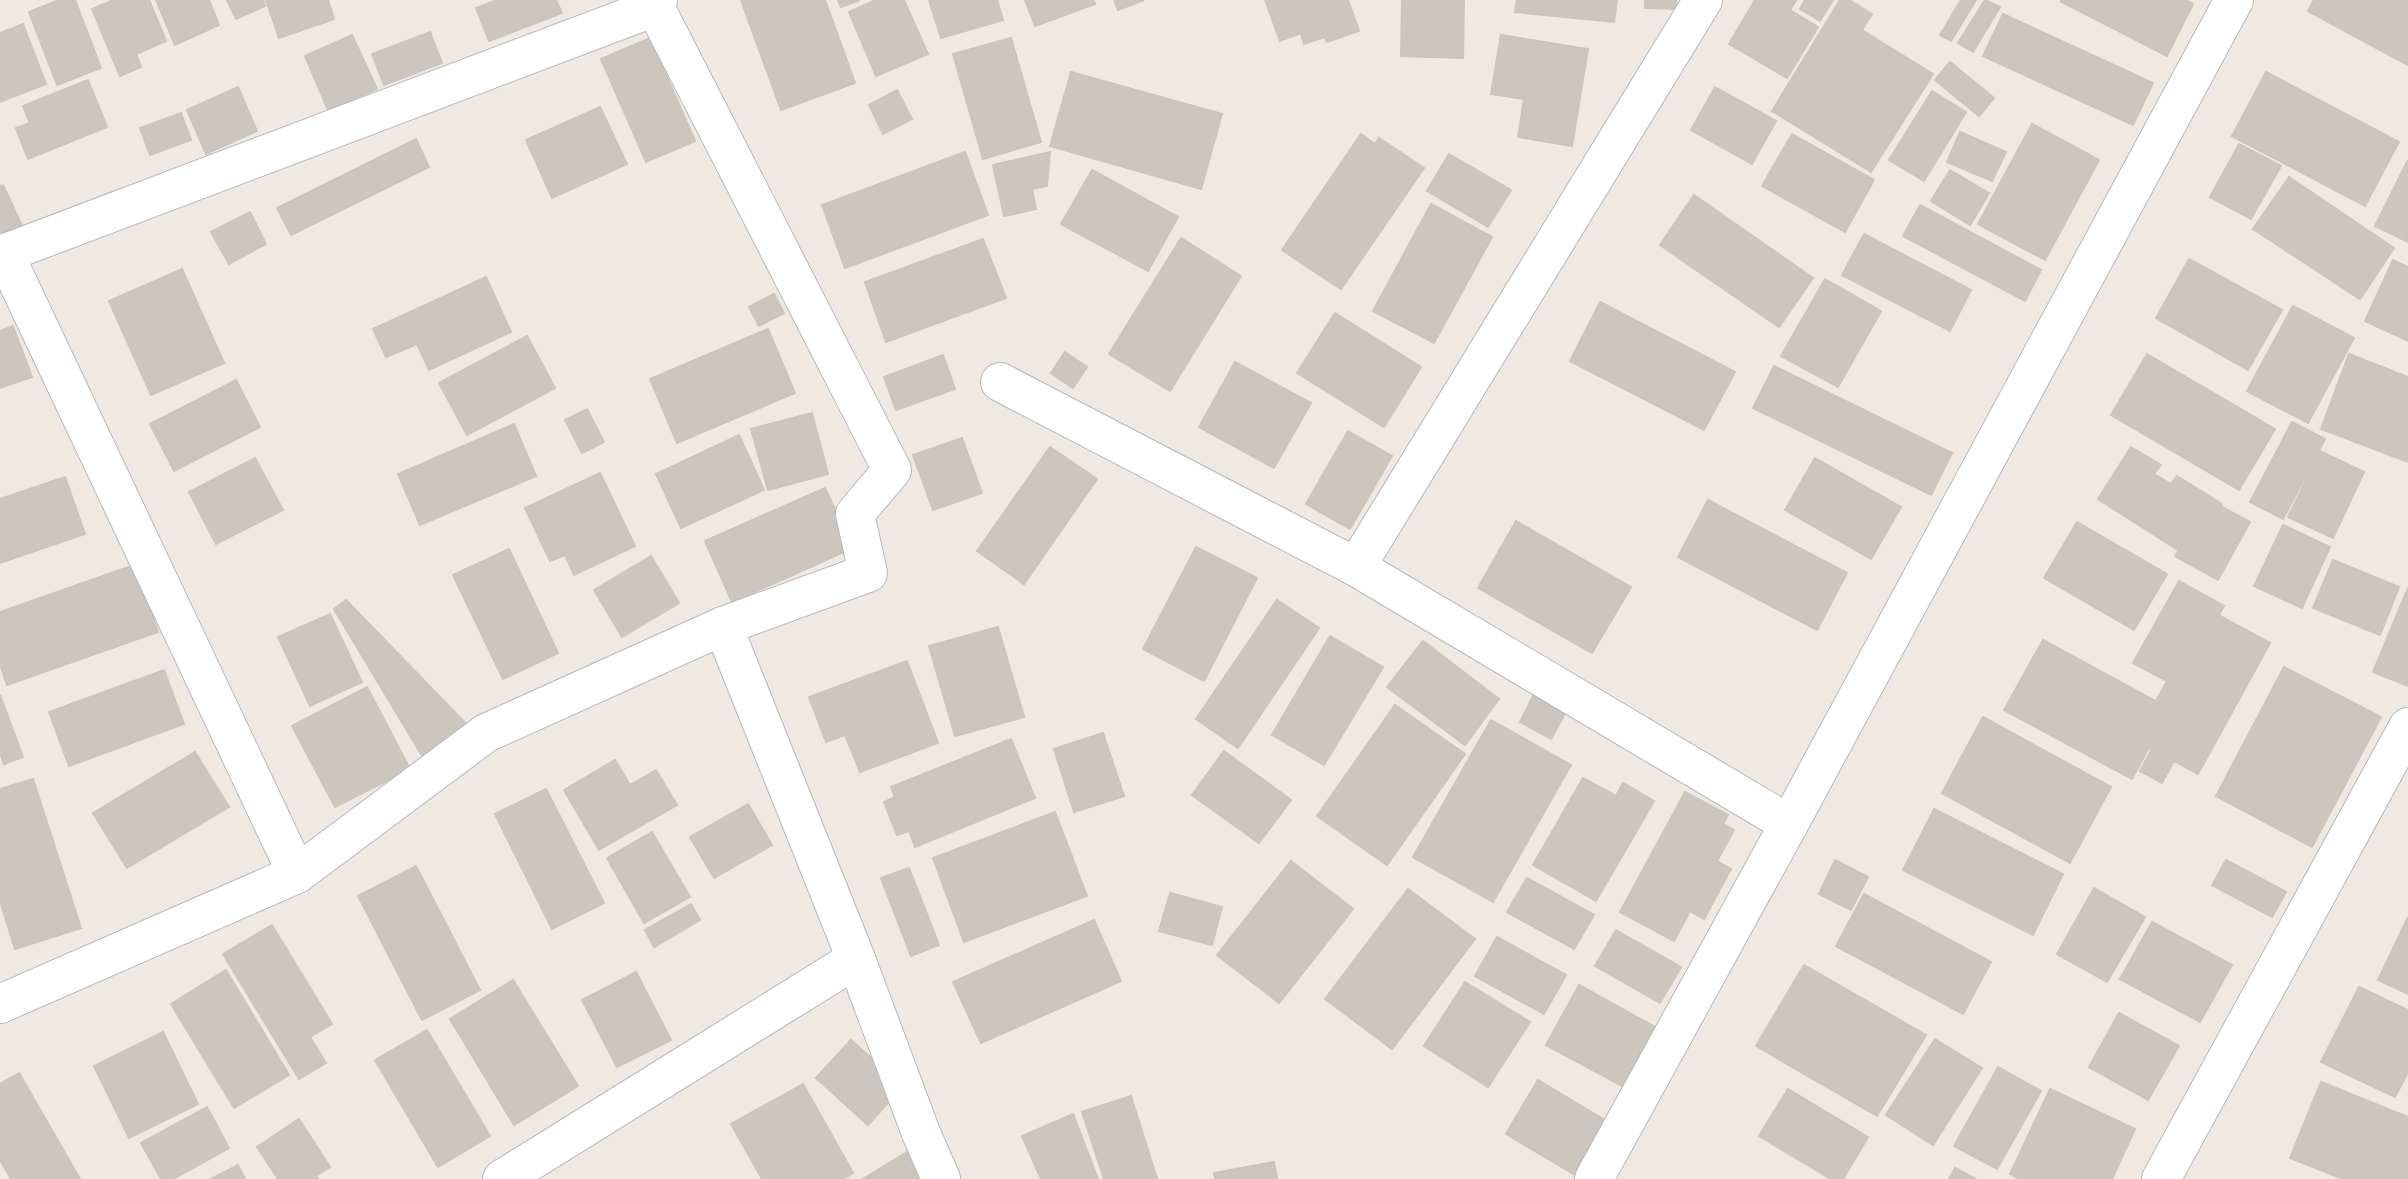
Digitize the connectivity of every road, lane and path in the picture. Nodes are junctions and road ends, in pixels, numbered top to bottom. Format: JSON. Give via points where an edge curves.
{"nodes":[{"id":1,"x":1703,"y":0,"type":"edge"},
{"id":2,"x":2234,"y":0,"type":"edge"},
{"id":3,"x":656,"y":3,"type":"edge"},
{"id":4,"x":2,"y":254,"type":"edge"},
{"id":5,"x":1000,"y":382,"type":"dead end"},
{"id":6,"x":1356,"y":567,"type":"junction"},
{"id":7,"x":723,"y":626,"type":"junction"},
{"id":8,"x":2408,"y":727,"type":"edge"},
{"id":9,"x":1789,"y":824,"type":"junction"},
{"id":10,"x":297,"y":874,"type":"junction"},
{"id":11,"x":856,"y":959,"type":"junction"},
{"id":12,"x":0,"y":1004,"type":"edge"},
{"id":13,"x":502,"y":1179,"type":"edge"},
{"id":14,"x":941,"y":1179,"type":"edge"},
{"id":15,"x":1594,"y":1179,"type":"edge"},
{"id":16,"x":2161,"y":1179,"type":"edge"}],
"edges":[{"from":1,"to":6,"type":"street"},
{"from":2,"to":9,"type":"street"},
{"from":3,"to":4,"type":"street"},
{"from":3,"to":7,"type":"street","via":[[892,470],[855,514],[868,573]]},
{"from":4,"to":10,"type":"street"},
{"from":5,"to":6,"type":"street"},
{"from":6,"to":9,"type":"street"},
{"from":7,"to":10,"type":"street","via":[[486,733]]},
{"from":7,"to":11,"type":"street"},
{"from":8,"to":16,"type":"street"},
{"from":9,"to":15,"type":"street"},
{"from":10,"to":12,"type":"street"},
{"from":11,"to":13,"type":"street"},
{"from":11,"to":14,"type":"street"}]}
